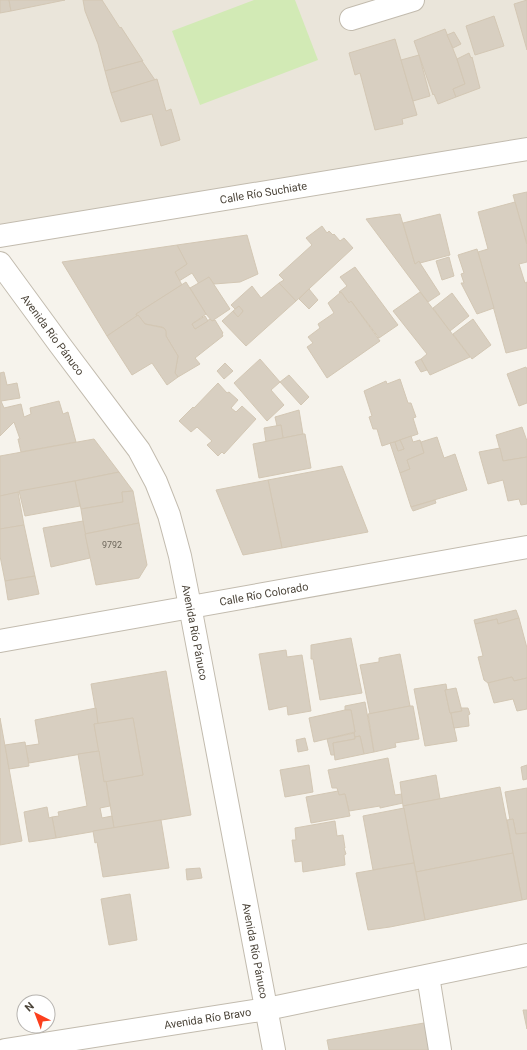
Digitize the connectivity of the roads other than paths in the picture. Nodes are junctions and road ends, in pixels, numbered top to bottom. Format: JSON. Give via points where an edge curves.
{"nodes":[{"id":1,"x":413,"y":0,"type":"edge"},
{"id":2,"x":351,"y":19,"type":"dead end"},
{"id":3,"x":527,"y":149,"type":"edge"},
{"id":4,"x":0,"y":236,"type":"edge"},
{"id":5,"x":0,"y":263,"type":"edge"},
{"id":6,"x":527,"y":547,"type":"edge"},
{"id":7,"x":190,"y":606,"type":"junction"},
{"id":8,"x":0,"y":641,"type":"edge"},
{"id":9,"x":527,"y":955,"type":"edge"},
{"id":10,"x":428,"y":976,"type":"junction"},
{"id":11,"x":267,"y":1009,"type":"junction"},
{"id":12,"x":5,"y":1050,"type":"edge"},
{"id":13,"x":274,"y":1050,"type":"edge"},
{"id":14,"x":440,"y":1050,"type":"edge"}],
"edges":[{"from":1,"to":2,"type":"street"},
{"from":3,"to":4,"type":"street","name":"Calle Río Suchiate"},
{"from":5,"to":7,"type":"street","name":"Avenida Río Pánuco","via":[[139,450],[156,482],[169,515]]},
{"from":6,"to":7,"type":"street","name":"Calle Río Colorado"},
{"from":7,"to":8,"type":"street","name":"Calle Río Colorado"},
{"from":7,"to":11,"type":"street","name":"Avenida Río Pánuco"},
{"from":9,"to":10,"type":"street","name":"Avenida Río Bravo"},
{"from":10,"to":11,"type":"street","name":"Avenida Río Bravo"},
{"from":10,"to":14,"type":"street"},
{"from":11,"to":12,"type":"street","name":"Avenida Río Bravo"},
{"from":11,"to":13,"type":"street","name":"Avenida Río Pánuco"}]}
